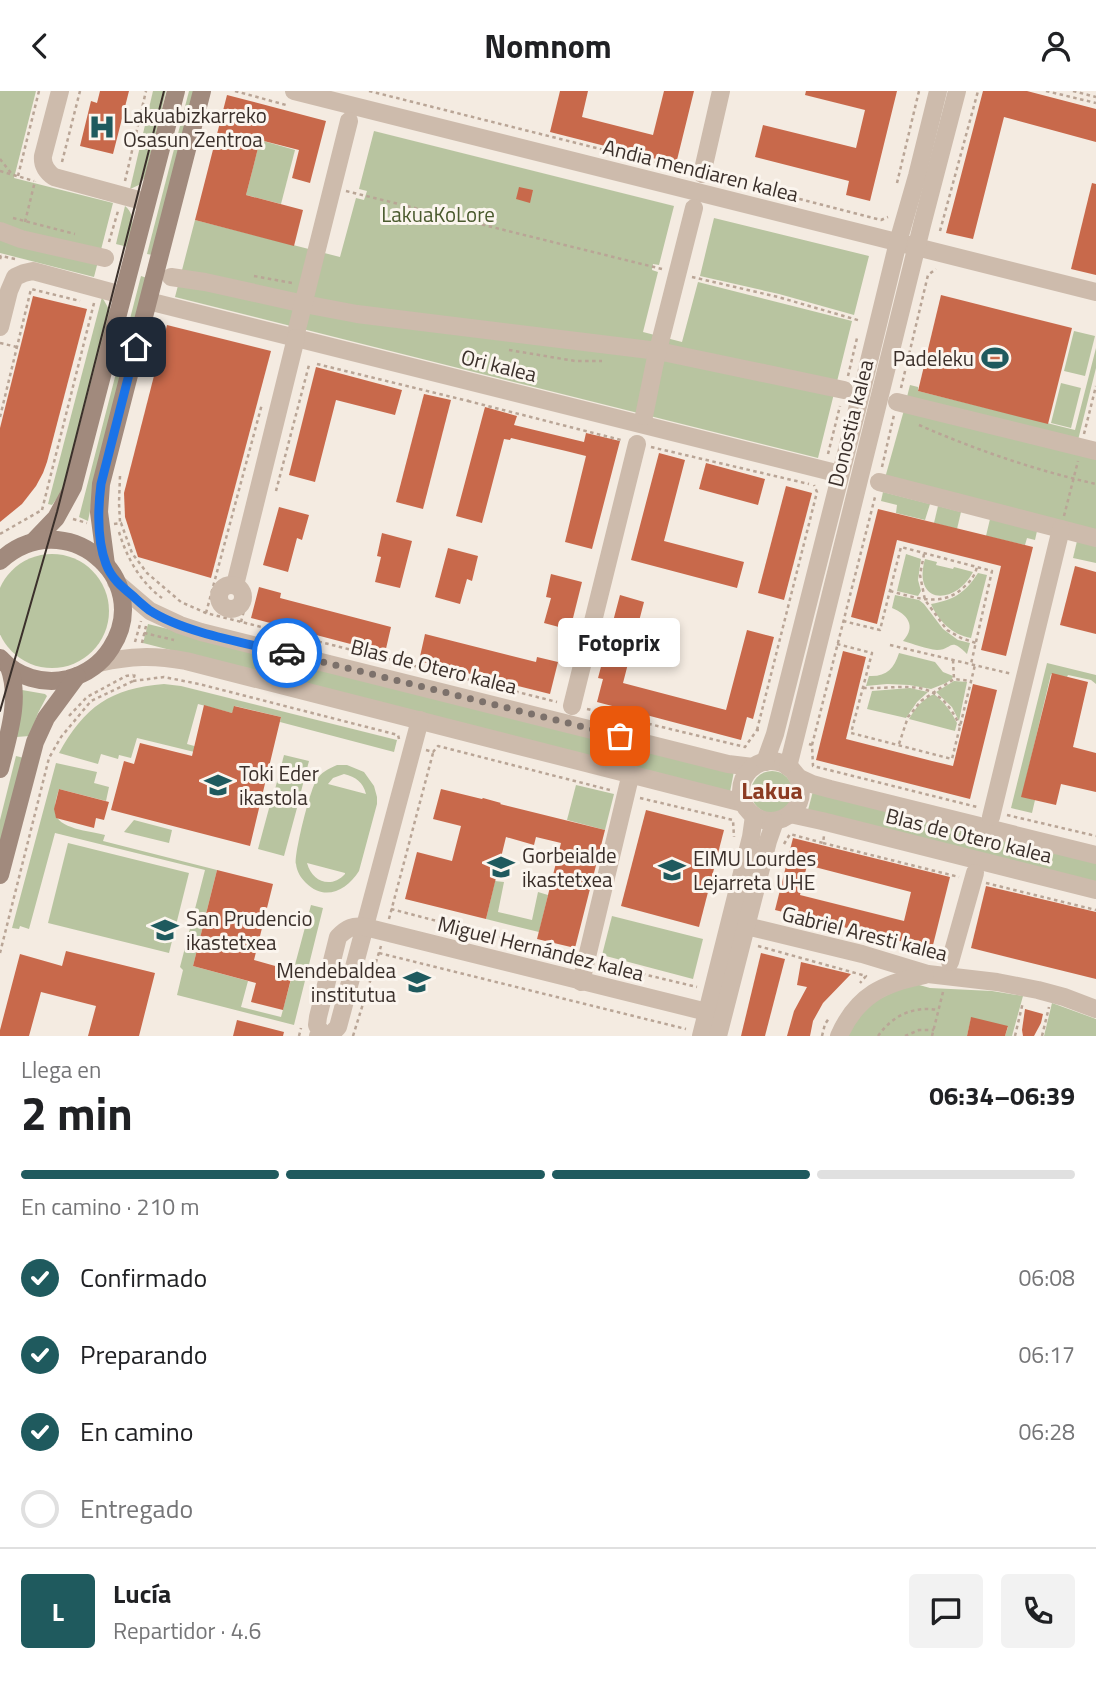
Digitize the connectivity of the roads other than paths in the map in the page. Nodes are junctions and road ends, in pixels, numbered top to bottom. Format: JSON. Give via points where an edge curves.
{"nodes":[{"id":1,"x":60,"y":91,"type":"edge"},
{"id":2,"x":176,"y":91,"type":"edge"},
{"id":3,"x":202,"y":91,"type":"edge"},
{"id":4,"x":294,"y":91,"type":"edge"},
{"id":5,"x":721,"y":91,"type":"edge"},
{"id":6,"x":938,"y":91,"type":"edge"},
{"id":7,"x":957,"y":91,"type":"edge"},
{"id":8,"x":349,"y":121,"type":"dead end"},
{"id":9,"x":702,"y":174,"type":"road end"},
{"id":10,"x":146,"y":202,"type":"junction"},
{"id":11,"x":694,"y":208,"type":"dead end"},
{"id":12,"x":913,"y":222,"type":"junction"},
{"id":13,"x":0,"y":232,"type":"edge"},
{"id":14,"x":898,"y":242,"type":"junction"},
{"id":15,"x":917,"y":248,"type":"junction"},
{"id":16,"x":105,"y":258,"type":"road end"},
{"id":17,"x":171,"y":277,"type":"dead end"},
{"id":18,"x":1096,"y":292,"type":"edge"},
{"id":19,"x":122,"y":295,"type":"junction"},
{"id":20,"x":148,"y":301,"type":"junction"},
{"id":21,"x":304,"y":304,"type":"junction"},
{"id":22,"x":0,"y":327,"type":"edge"},
{"id":23,"x":297,"y":334,"type":"junction"},
{"id":24,"x":658,"y":351,"type":"junction"},
{"id":25,"x":844,"y":390,"type":"road end"},
{"id":26,"x":897,"y":402,"type":"road end"},
{"id":27,"x":644,"y":416,"type":"dead end"},
{"id":28,"x":637,"y":444,"type":"dead end"},
{"id":29,"x":1088,"y":449,"type":"edge"},
{"id":30,"x":840,"y":474,"type":"junction"},
{"id":31,"x":878,"y":482,"type":"road end"},
{"id":32,"x":1061,"y":529,"type":"junction"},
{"id":33,"x":1096,"y":538,"type":"edge"},
{"id":34,"x":34,"y":541,"type":"junction"},
{"id":35,"x":3,"y":557,"type":"edge"},
{"id":36,"x":106,"y":565,"type":"junction"},
{"id":37,"x":116,"y":582,"type":"junction"},
{"id":38,"x":234,"y":585,"type":"dead end"},
{"id":39,"x":5,"y":663,"type":"edge"},
{"id":40,"x":99,"y":663,"type":"junction"},
{"id":41,"x":77,"y":677,"type":"junction"},
{"id":42,"x":572,"y":706,"type":"road end"},
{"id":43,"x":420,"y":720,"type":"junction"},
{"id":44,"x":759,"y":764,"type":"junction"},
{"id":45,"x":0,"y":769,"type":"edge"},
{"id":46,"x":793,"y":772,"type":"junction"},
{"id":47,"x":631,"y":773,"type":"junction"},
{"id":48,"x":748,"y":809,"type":"junction"},
{"id":49,"x":992,"y":814,"type":"road end"},
{"id":50,"x":783,"y":818,"type":"junction"},
{"id":51,"x":1096,"y":855,"type":"edge"},
{"id":52,"x":975,"y":873,"type":"dead end"},
{"id":53,"x":0,"y":875,"type":"edge"},
{"id":54,"x":1096,"y":890,"type":"edge"},
{"id":55,"x":365,"y":927,"type":"junction"},
{"id":56,"x":754,"y":928,"type":"junction"},
{"id":57,"x":948,"y":970,"type":"junction"},
{"id":58,"x":928,"y":974,"type":"junction"},
{"id":59,"x":581,"y":982,"type":"junction"},
{"id":60,"x":1096,"y":1009,"type":"edge"},
{"id":61,"x":707,"y":1012,"type":"junction"},
{"id":62,"x":319,"y":1034,"type":"edge"},
{"id":63,"x":707,"y":1035,"type":"edge"},
{"id":64,"x":839,"y":1036,"type":"edge"}],
"edges":[{"from":1,"to":10,"type":"street","via":[[43,161],[46,170],[54,177]]},
{"from":2,"to":10,"type":"main road"},
{"from":3,"to":20,"type":"main road"},
{"from":4,"to":14,"type":"street","name":"Andia mendiaren kalea"},
{"from":5,"to":9,"type":"street"},
{"from":6,"to":12,"type":"street","name":"Donostia kalea","via":[[917,176]]},
{"from":7,"to":12,"type":"street","name":"Donostia kalea"},
{"from":8,"to":21,"type":"street"},
{"from":10,"to":19,"type":"main road"},
{"from":11,"to":24,"type":"street"},
{"from":12,"to":14,"type":"street","name":"Donostia kalea"},
{"from":12,"to":15,"type":"street","name":"Donostia kalea"},
{"from":13,"to":16,"type":"street"},
{"from":14,"to":15,"type":"street","name":"Andia mendiaren kalea"},
{"from":14,"to":30,"type":"street","name":"Donostia kalea"},
{"from":15,"to":18,"type":"street","name":"Andia mendiaren kalea"},
{"from":15,"to":46,"type":"street","name":"Donostia kalea"},
{"from":17,"to":21,"type":"street"},
{"from":19,"to":22,"type":"street","via":[[33,271],[24,273],[15,277]]},
{"from":19,"to":34,"type":"main road","via":[[73,487],[50,512],[54,521]]},
{"from":20,"to":23,"type":"street","name":"Ori kalea"},
{"from":20,"to":36,"type":"main road","via":[[101,484],[99,512],[108,528]]},
{"from":21,"to":23,"type":"street"},
{"from":21,"to":24,"type":"street"},
{"from":23,"to":30,"type":"street","name":"Ori kalea"},
{"from":23,"to":38,"type":"street"},
{"from":24,"to":25,"type":"street"},
{"from":24,"to":27,"type":"street"},
{"from":26,"to":29,"type":"street"},
{"from":28,"to":42,"type":"street"},
{"from":30,"to":44,"type":"street","name":"Donostia kalea"},
{"from":31,"to":32,"type":"street"},
{"from":32,"to":33,"type":"street"},
{"from":32,"to":49,"type":"street"},
{"from":34,"to":35,"type":"main road"},
{"from":34,"to":36,"type":"main road","via":[[70,542]]},
{"from":36,"to":37,"type":"main road"},
{"from":37,"to":40,"type":"main road","via":[[122,607],[119,632]]},
{"from":37,"to":44,"type":"street","name":"Blas de Otero kalea","via":[[164,618],[201,632],[728,764]]},
{"from":39,"to":41,"type":"main road","via":[[36,680]]},
{"from":39,"to":45,"type":"main road","via":[[13,680],[13,704]]},
{"from":40,"to":41,"type":"main road"},
{"from":40,"to":43,"type":"street","via":[[131,657],[186,661]]},
{"from":41,"to":53,"type":"main road","via":[[53,707],[35,742]]},
{"from":43,"to":47,"type":"street"},
{"from":43,"to":55,"type":"street"},
{"from":44,"to":46,"type":"street","via":[[781,763]]},
{"from":44,"to":48,"type":"street","via":[[742,783]]},
{"from":46,"to":50,"type":"street","via":[[801,793],[796,808]]},
{"from":46,"to":51,"type":"street","name":"Blas de Otero kalea","via":[[830,789]]},
{"from":47,"to":48,"type":"street"},
{"from":47,"to":59,"type":"street"},
{"from":48,"to":50,"type":"street","via":[[764,821]]},
{"from":48,"to":61,"type":"street","via":[[751,837]]},
{"from":50,"to":54,"type":"street","name":"Blas de Otero kalea","via":[[822,821]]},
{"from":50,"to":56,"type":"street","via":[[768,841]]},
{"from":52,"to":57,"type":"street"},
{"from":55,"to":59,"type":"street","name":"Miguel Hernández kalea"},
{"from":55,"to":62,"type":"street","via":[[338,1027],[330,1035]]},
{"from":56,"to":58,"type":"street","name":"Gabriel Aresti kalea"},
{"from":56,"to":63,"type":"street"},
{"from":57,"to":58,"type":"street","name":"Gabriel Aresti kalea"},
{"from":57,"to":60,"type":"street","name":"Gabriel Aresti kalea","via":[[1065,997]]},
{"from":58,"to":64,"type":"street","via":[[882,987],[855,1010]]},
{"from":59,"to":61,"type":"street","name":"Miguel Hernández kalea"},
{"from":61,"to":63,"type":"street"}]}
